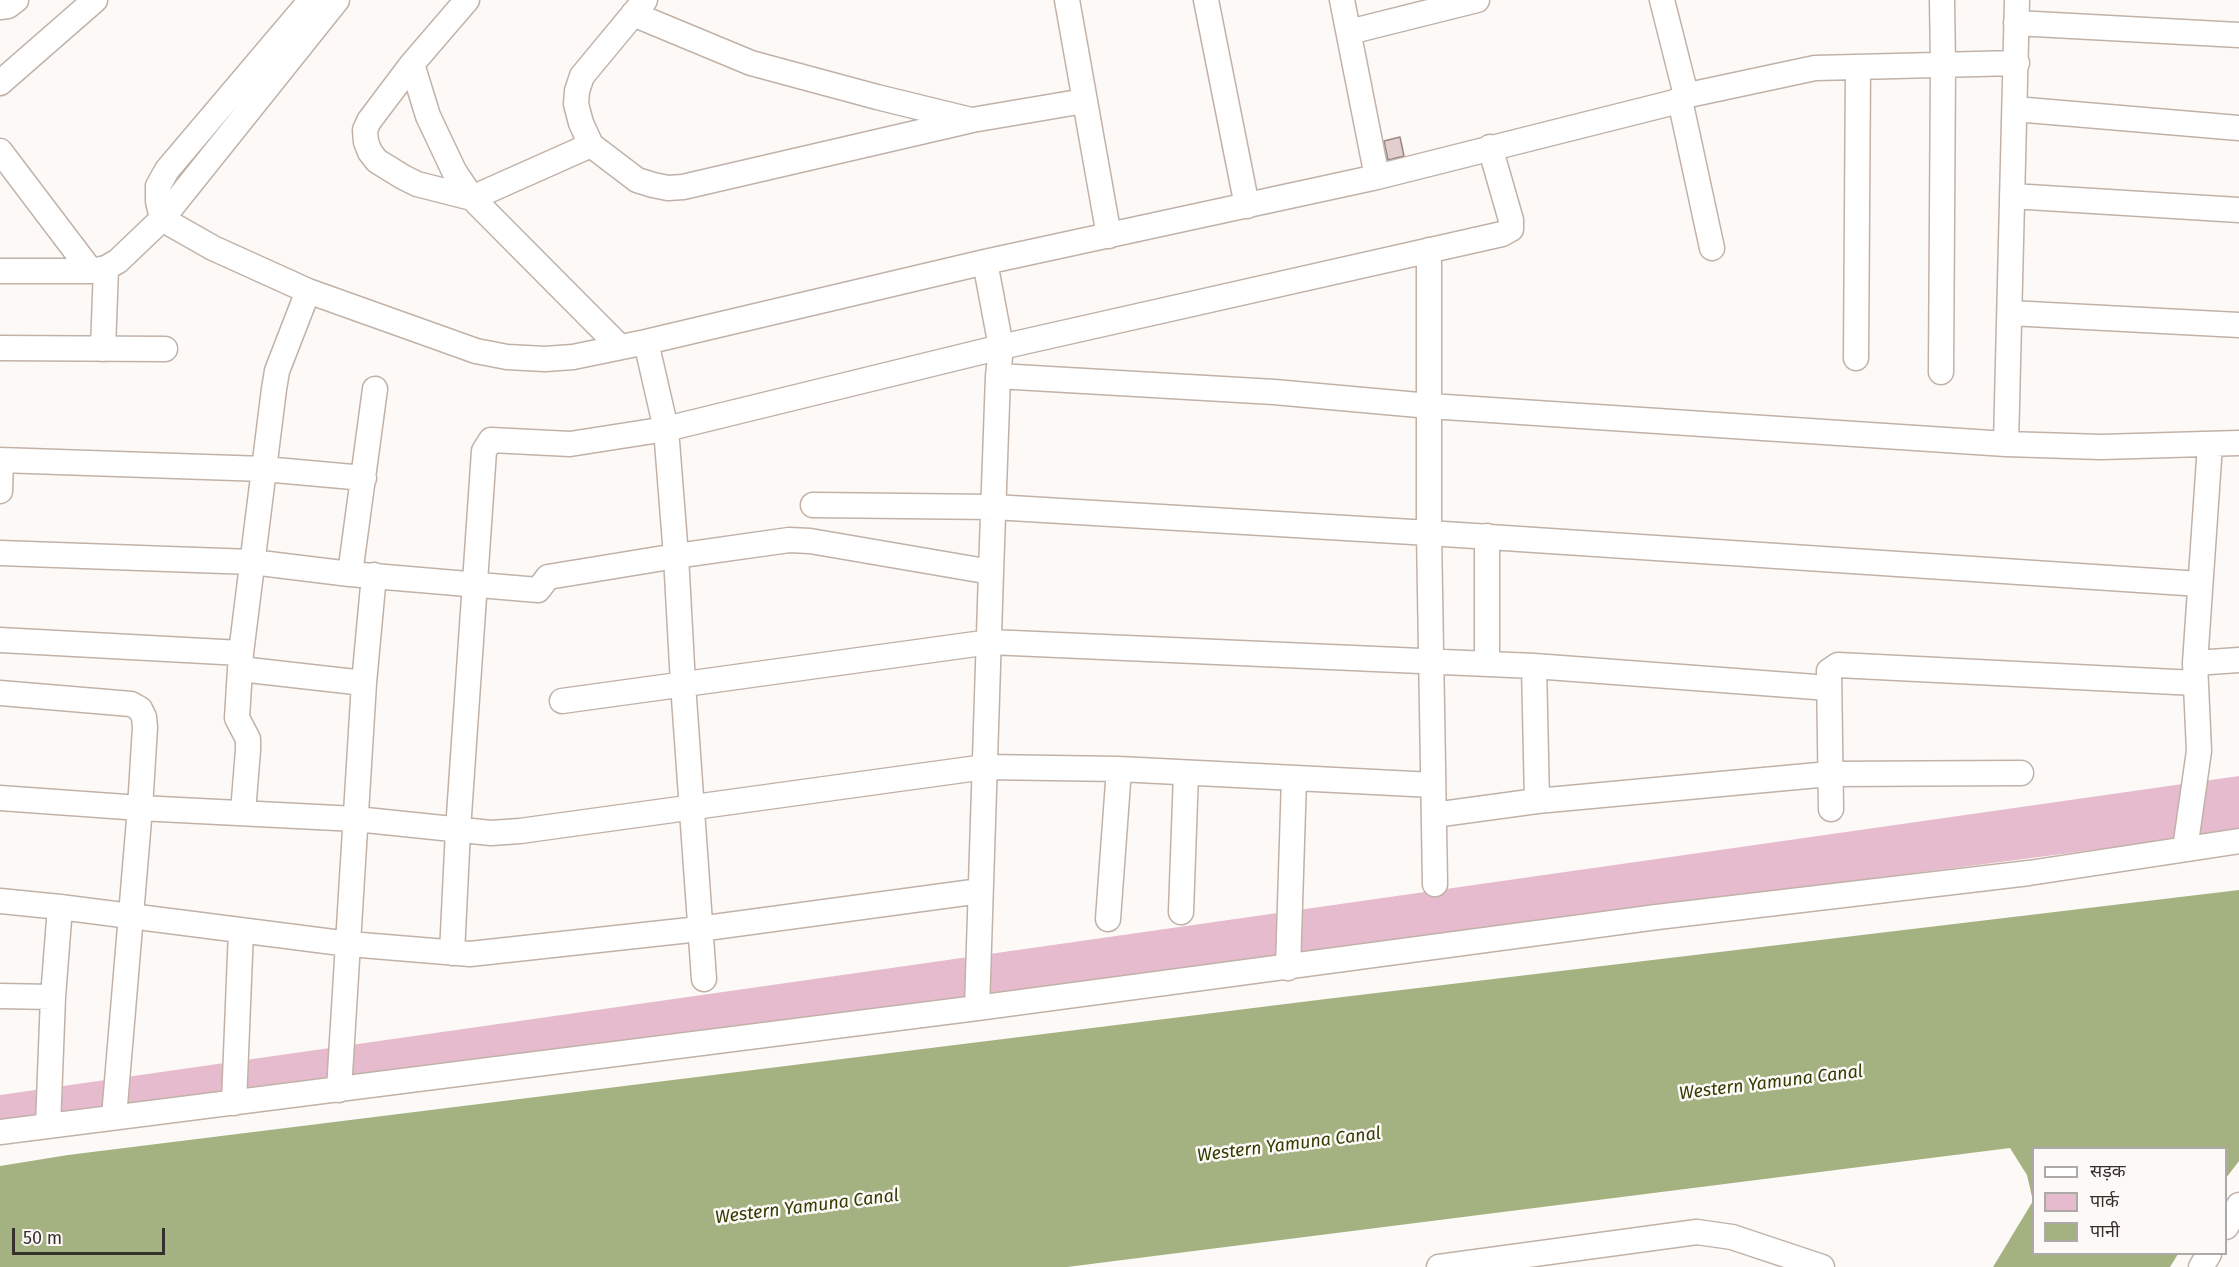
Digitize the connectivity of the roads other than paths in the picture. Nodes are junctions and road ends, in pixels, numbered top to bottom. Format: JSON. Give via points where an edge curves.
{"nodes":[{"id":1,"x":16,"y":0,"type":"edge"},
{"id":2,"x":95,"y":0,"type":"edge"},
{"id":3,"x":311,"y":0,"type":"edge"},
{"id":4,"x":337,"y":0,"type":"edge"},
{"id":5,"x":467,"y":0,"type":"edge"},
{"id":6,"x":1067,"y":0,"type":"edge"},
{"id":7,"x":1206,"y":0,"type":"edge"},
{"id":8,"x":1342,"y":0,"type":"edge"},
{"id":9,"x":1477,"y":0,"type":"edge"},
{"id":10,"x":1662,"y":0,"type":"edge"},
{"id":11,"x":1942,"y":0,"type":"edge"},
{"id":12,"x":0,"y":7,"type":"edge"},
{"id":13,"x":639,"y":7,"type":"edge"},
{"id":14,"x":2016,"y":11,"type":"edge"},
{"id":15,"x":1348,"y":32,"type":"junction"},
{"id":16,"x":2239,"y":35,"type":"edge"},
{"id":17,"x":2017,"y":63,"type":"junction"},
{"id":18,"x":412,"y":64,"type":"junction"},
{"id":19,"x":1943,"y":65,"type":"junction"},
{"id":20,"x":1858,"y":66,"type":"junction"},
{"id":21,"x":0,"y":83,"type":"edge"},
{"id":22,"x":1682,"y":98,"type":"junction"},
{"id":23,"x":1084,"y":101,"type":"junction"},
{"id":24,"x":2015,"y":109,"type":"junction"},
{"id":25,"x":972,"y":120,"type":"junction"},
{"id":26,"x":2239,"y":128,"type":"edge"},
{"id":27,"x":591,"y":145,"type":"junction"},
{"id":28,"x":1490,"y":147,"type":"junction"},
{"id":29,"x":0,"y":152,"type":"edge"},
{"id":30,"x":1377,"y":177,"type":"junction"},
{"id":31,"x":2012,"y":196,"type":"junction"},
{"id":32,"x":472,"y":198,"type":"junction"},
{"id":33,"x":1247,"y":206,"type":"junction"},
{"id":34,"x":2239,"y":210,"type":"edge"},
{"id":35,"x":162,"y":219,"type":"junction"},
{"id":36,"x":1109,"y":236,"type":"junction"},
{"id":37,"x":1712,"y":248,"type":"dead end"},
{"id":38,"x":1430,"y":250,"type":"junction"},
{"id":39,"x":985,"y":262,"type":"junction"},
{"id":40,"x":99,"y":270,"type":"junction"},
{"id":41,"x":0,"y":271,"type":"edge"},
{"id":42,"x":308,"y":291,"type":"junction"},
{"id":43,"x":2010,"y":313,"type":"junction"},
{"id":44,"x":2239,"y":325,"type":"edge"},
{"id":45,"x":646,"y":342,"type":"junction"},
{"id":46,"x":620,"y":347,"type":"junction"},
{"id":47,"x":1001,"y":347,"type":"junction"},
{"id":48,"x":0,"y":348,"type":"edge"},
{"id":49,"x":103,"y":349,"type":"junction"},
{"id":50,"x":165,"y":349,"type":"dead end"},
{"id":51,"x":1856,"y":357,"type":"dead end"},
{"id":52,"x":1941,"y":372,"type":"dead end"},
{"id":53,"x":998,"y":376,"type":"junction"},
{"id":54,"x":375,"y":389,"type":"dead end"},
{"id":55,"x":1430,"y":406,"type":"junction"},
{"id":56,"x":666,"y":429,"type":"junction"},
{"id":57,"x":2239,"y":443,"type":"edge"},
{"id":58,"x":2006,"y":444,"type":"junction"},
{"id":59,"x":2210,"y":445,"type":"junction"},
{"id":60,"x":0,"y":460,"type":"edge"},
{"id":61,"x":264,"y":469,"type":"junction"},
{"id":62,"x":364,"y":478,"type":"junction"},
{"id":63,"x":0,"y":491,"type":"edge"},
{"id":64,"x":813,"y":505,"type":"dead end"},
{"id":65,"x":994,"y":507,"type":"junction"},
{"id":66,"x":1429,"y":533,"type":"junction"},
{"id":67,"x":1487,"y":536,"type":"junction"},
{"id":68,"x":0,"y":553,"type":"edge"},
{"id":69,"x":676,"y":556,"type":"junction"},
{"id":70,"x":252,"y":562,"type":"junction"},
{"id":71,"x":991,"y":572,"type":"junction"},
{"id":72,"x":350,"y":574,"type":"junction"},
{"id":73,"x":374,"y":575,"type":"junction"},
{"id":74,"x":2200,"y":584,"type":"junction"},
{"id":75,"x":476,"y":585,"type":"junction"},
{"id":76,"x":0,"y":640,"type":"edge"},
{"id":77,"x":990,"y":642,"type":"junction"},
{"id":78,"x":1432,"y":660,"type":"junction"},
{"id":79,"x":2239,"y":660,"type":"edge"},
{"id":80,"x":240,"y":661,"type":"junction"},
{"id":81,"x":1487,"y":663,"type":"junction"},
{"id":82,"x":1534,"y":666,"type":"junction"},
{"id":83,"x":2195,"y":673,"type":"junction"},
{"id":84,"x":364,"y":683,"type":"junction"},
{"id":85,"x":682,"y":684,"type":"junction"},
{"id":86,"x":1829,"y":688,"type":"junction"},
{"id":87,"x":0,"y":693,"type":"edge"},
{"id":88,"x":562,"y":701,"type":"dead end"},
{"id":89,"x":985,"y":767,"type":"junction"},
{"id":90,"x":1119,"y":770,"type":"junction"},
{"id":91,"x":1186,"y":773,"type":"junction"},
{"id":92,"x":1829,"y":774,"type":"junction"},
{"id":93,"x":2020,"y":774,"type":"dead end"},
{"id":94,"x":1294,"y":778,"type":"junction"},
{"id":95,"x":1433,"y":785,"type":"junction"},
{"id":96,"x":0,"y":798,"type":"edge"},
{"id":97,"x":1537,"y":801,"type":"junction"},
{"id":98,"x":140,"y":808,"type":"junction"},
{"id":99,"x":692,"y":808,"type":"junction"},
{"id":100,"x":1831,"y":809,"type":"dead end"},
{"id":101,"x":243,"y":812,"type":"junction"},
{"id":102,"x":1434,"y":815,"type":"junction"},
{"id":103,"x":356,"y":819,"type":"junction"},
{"id":104,"x":458,"y":830,"type":"junction"},
{"id":105,"x":2239,"y":842,"type":"edge"},
{"id":106,"x":2185,"y":849,"type":"junction"},
{"id":107,"x":1435,"y":884,"type":"dead end"},
{"id":108,"x":980,"y":891,"type":"junction"},
{"id":109,"x":0,"y":901,"type":"edge"},
{"id":110,"x":60,"y":907,"type":"junction"},
{"id":111,"x":1181,"y":912,"type":"dead end"},
{"id":112,"x":130,"y":916,"type":"junction"},
{"id":113,"x":1108,"y":919,"type":"dead end"},
{"id":114,"x":699,"y":929,"type":"junction"},
{"id":115,"x":241,"y":930,"type":"junction"},
{"id":116,"x":349,"y":944,"type":"junction"},
{"id":117,"x":452,"y":953,"type":"junction"},
{"id":118,"x":1288,"y":968,"type":"junction"},
{"id":119,"x":704,"y":979,"type":"dead end"},
{"id":120,"x":0,"y":996,"type":"edge"},
{"id":121,"x":53,"y":997,"type":"junction"},
{"id":122,"x":977,"y":1008,"type":"junction"},
{"id":123,"x":339,"y":1090,"type":"junction"},
{"id":124,"x":234,"y":1103,"type":"junction"},
{"id":125,"x":114,"y":1117,"type":"junction"},
{"id":126,"x":48,"y":1126,"type":"junction"},
{"id":127,"x":0,"y":1132,"type":"edge"},
{"id":128,"x":2239,"y":1205,"type":"edge"},
{"id":129,"x":2227,"y":1225,"type":"edge"},
{"id":130,"x":1439,"y":1267,"type":"edge"},
{"id":131,"x":1822,"y":1267,"type":"edge"}],
"edges":[{"from":1,"to":12,"type":"street"},
{"from":2,"to":21,"type":"street"},
{"from":3,"to":35,"type":"street","via":[[167,170],[158,186]]},
{"from":4,"to":35,"type":"street"},
{"from":5,"to":18,"type":"street"},
{"from":6,"to":23,"type":"street"},
{"from":7,"to":33,"type":"street"},
{"from":8,"to":15,"type":"street"},
{"from":9,"to":15,"type":"street"},
{"from":10,"to":22,"type":"street","via":[[1684,87]]},
{"from":11,"to":19,"type":"street"},
{"from":13,"to":25,"type":"street","via":[[751,63]]},
{"from":13,"to":27,"type":"street","via":[[582,76],[576,104]]},
{"from":14,"to":16,"type":"street"},
{"from":14,"to":17,"type":"street"},
{"from":15,"to":30,"type":"street"},
{"from":17,"to":19,"type":"street"},
{"from":17,"to":24,"type":"street"},
{"from":18,"to":32,"type":"street","via":[[428,116],[454,171]]},
{"from":18,"to":32,"type":"street","via":[[369,121],[365,130],[370,152],[388,170],[403,177]]},
{"from":19,"to":20,"type":"street"},
{"from":19,"to":52,"type":"street"},
{"from":20,"to":22,"type":"street","via":[[1815,68]]},
{"from":20,"to":51,"type":"street"},
{"from":22,"to":28,"type":"street"},
{"from":22,"to":37,"type":"street"},
{"from":23,"to":25,"type":"street"},
{"from":23,"to":36,"type":"street"},
{"from":24,"to":26,"type":"street"},
{"from":24,"to":31,"type":"street"},
{"from":25,"to":27,"type":"street","via":[[668,188],[637,180]]},
{"from":27,"to":32,"type":"street"},
{"from":28,"to":30,"type":"street"},
{"from":28,"to":38,"type":"street","via":[[1511,229]]},
{"from":29,"to":40,"type":"street"},
{"from":30,"to":33,"type":"street"},
{"from":31,"to":34,"type":"street"},
{"from":31,"to":43,"type":"street"},
{"from":32,"to":46,"type":"street"},
{"from":33,"to":36,"type":"street"},
{"from":35,"to":40,"type":"street","via":[[118,261]]},
{"from":35,"to":42,"type":"street","via":[[213,248]]},
{"from":36,"to":39,"type":"street"},
{"from":38,"to":47,"type":"street"},
{"from":38,"to":55,"type":"street"},
{"from":39,"to":45,"type":"street"},
{"from":39,"to":47,"type":"street"},
{"from":40,"to":41,"type":"street"},
{"from":40,"to":49,"type":"street"},
{"from":42,"to":46,"type":"street","via":[[465,347],[507,357],[573,357]]},
{"from":42,"to":61,"type":"street","via":[[277,371]]},
{"from":43,"to":44,"type":"street"},
{"from":43,"to":58,"type":"street"},
{"from":45,"to":46,"type":"street"},
{"from":45,"to":56,"type":"street"},
{"from":47,"to":53,"type":"street"},
{"from":47,"to":56,"type":"street"},
{"from":48,"to":49,"type":"street"},
{"from":49,"to":50,"type":"street"},
{"from":53,"to":55,"type":"street","via":[[1274,392]]},
{"from":53,"to":65,"type":"street"},
{"from":54,"to":62,"type":"street"},
{"from":55,"to":58,"type":"street"},
{"from":55,"to":66,"type":"street"},
{"from":56,"to":69,"type":"street"},
{"from":56,"to":75,"type":"street","via":[[570,444],[491,440],[484,451]]},
{"from":57,"to":59,"type":"street"},
{"from":58,"to":59,"type":"street"},
{"from":59,"to":74,"type":"street"},
{"from":60,"to":61,"type":"street"},
{"from":60,"to":63,"type":"street"},
{"from":61,"to":62,"type":"street"},
{"from":61,"to":70,"type":"street"},
{"from":62,"to":72,"type":"street"},
{"from":64,"to":65,"type":"street"},
{"from":65,"to":66,"type":"street"},
{"from":65,"to":71,"type":"street"},
{"from":66,"to":67,"type":"street"},
{"from":66,"to":78,"type":"street"},
{"from":67,"to":74,"type":"street"},
{"from":67,"to":81,"type":"street"},
{"from":68,"to":70,"type":"street"},
{"from":69,"to":71,"type":"street","via":[[774,542],[810,541]]},
{"from":69,"to":75,"type":"street","via":[[548,577],[538,590]]},
{"from":69,"to":85,"type":"street"},
{"from":70,"to":72,"type":"street"},
{"from":70,"to":80,"type":"street"},
{"from":71,"to":77,"type":"street"},
{"from":72,"to":73,"type":"street"},
{"from":73,"to":75,"type":"street"},
{"from":73,"to":84,"type":"street"},
{"from":74,"to":83,"type":"street"},
{"from":75,"to":104,"type":"street"},
{"from":76,"to":80,"type":"street"},
{"from":77,"to":78,"type":"street"},
{"from":77,"to":85,"type":"street"},
{"from":77,"to":89,"type":"street"},
{"from":78,"to":81,"type":"street"},
{"from":78,"to":95,"type":"street"},
{"from":79,"to":83,"type":"street"},
{"from":80,"to":84,"type":"street"},
{"from":80,"to":101,"type":"street","via":[[237,718],[246,733],[248,750]]},
{"from":81,"to":82,"type":"street"},
{"from":82,"to":86,"type":"street"},
{"from":82,"to":97,"type":"street"},
{"from":83,"to":86,"type":"street","via":[[1838,665],[1829,671]]},
{"from":83,"to":106,"type":"street","via":[[2199,751]]},
{"from":84,"to":103,"type":"street"},
{"from":85,"to":88,"type":"street"},
{"from":85,"to":99,"type":"street"},
{"from":86,"to":92,"type":"street"},
{"from":87,"to":98,"type":"street","via":[[131,704],[140,709],[145,727]]},
{"from":89,"to":90,"type":"street"},
{"from":89,"to":99,"type":"street"},
{"from":89,"to":108,"type":"street"},
{"from":90,"to":91,"type":"street"},
{"from":90,"to":113,"type":"street"},
{"from":91,"to":94,"type":"street"},
{"from":91,"to":111,"type":"street"},
{"from":92,"to":93,"type":"street"},
{"from":92,"to":97,"type":"street"},
{"from":92,"to":100,"type":"street"},
{"from":94,"to":95,"type":"street"},
{"from":94,"to":118,"type":"street"},
{"from":95,"to":102,"type":"street"},
{"from":96,"to":98,"type":"street"},
{"from":97,"to":102,"type":"street"},
{"from":98,"to":101,"type":"street"},
{"from":98,"to":112,"type":"street"},
{"from":99,"to":104,"type":"street","via":[[520,831]]},
{"from":99,"to":114,"type":"street"},
{"from":101,"to":103,"type":"street"},
{"from":102,"to":107,"type":"street"},
{"from":103,"to":104,"type":"street"},
{"from":103,"to":116,"type":"street"},
{"from":104,"to":117,"type":"street"},
{"from":105,"to":106,"type":"street"},
{"from":106,"to":118,"type":"street","via":[[2029,873],[1657,917]]},
{"from":108,"to":114,"type":"street"},
{"from":108,"to":122,"type":"street"},
{"from":109,"to":110,"type":"street"},
{"from":110,"to":112,"type":"street"},
{"from":110,"to":121,"type":"street"},
{"from":112,"to":115,"type":"street"},
{"from":112,"to":125,"type":"street"},
{"from":114,"to":117,"type":"street"},
{"from":114,"to":119,"type":"street"},
{"from":115,"to":116,"type":"street"},
{"from":115,"to":124,"type":"street"},
{"from":116,"to":117,"type":"street"},
{"from":116,"to":123,"type":"street"},
{"from":118,"to":122,"type":"street"},
{"from":120,"to":121,"type":"street"},
{"from":121,"to":126,"type":"street"},
{"from":122,"to":123,"type":"street"},
{"from":123,"to":124,"type":"street"},
{"from":124,"to":125,"type":"street"},
{"from":125,"to":126,"type":"street"},
{"from":126,"to":127,"type":"street"},
{"from":128,"to":129,"type":"street"},
{"from":130,"to":131,"type":"street","via":[[1697,1232],[1732,1237]]}]}
